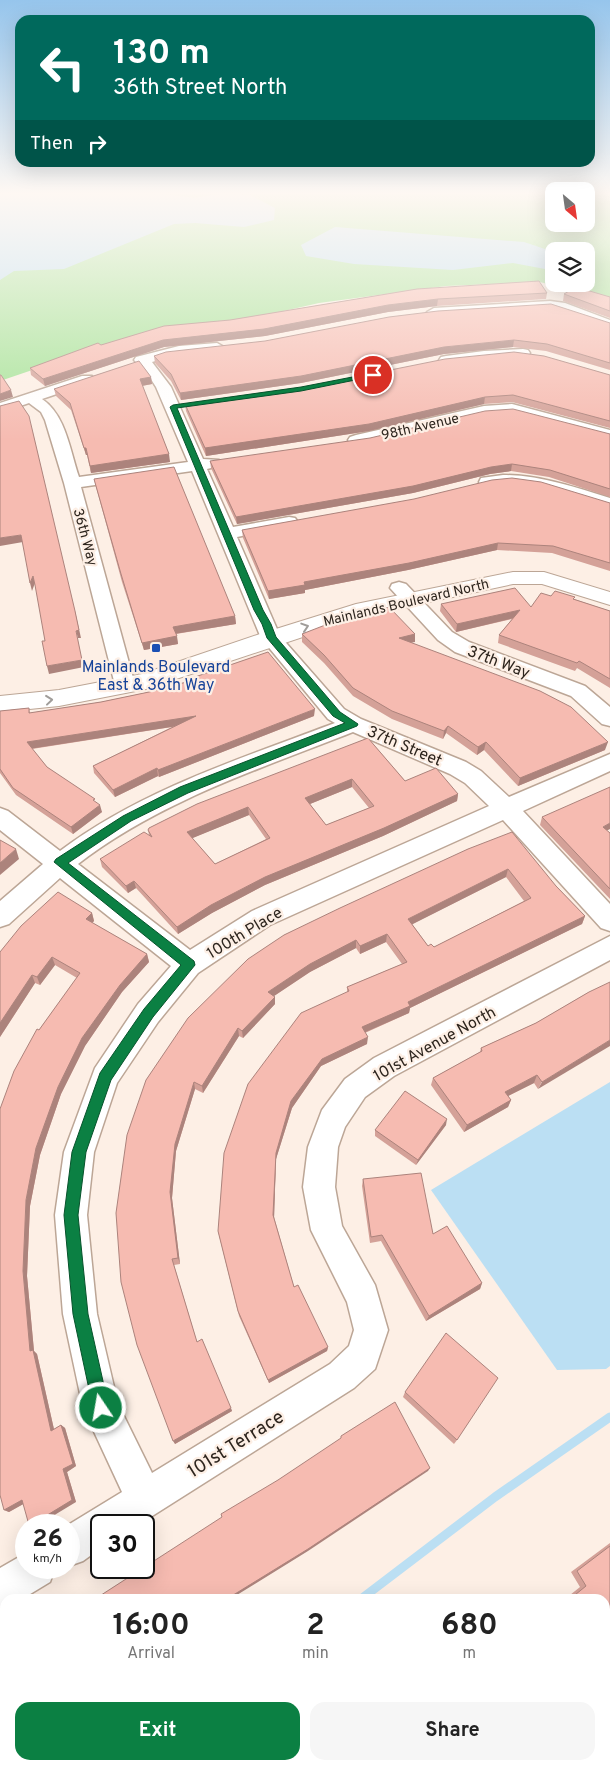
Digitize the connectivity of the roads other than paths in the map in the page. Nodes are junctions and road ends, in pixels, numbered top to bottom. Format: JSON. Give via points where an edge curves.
{"nodes":[{"id":1,"x":421,"y":314,"type":"edge"},
{"id":2,"x":610,"y":325,"type":"edge"},
{"id":3,"x":230,"y":346,"type":"edge"},
{"id":4,"x":533,"y":355,"type":"edge"},
{"id":5,"x":435,"y":362,"type":"edge"},
{"id":6,"x":104,"y":373,"type":"edge"},
{"id":7,"x":30,"y":397,"type":"junction"},
{"id":8,"x":0,"y":408,"type":"edge"},
{"id":9,"x":610,"y":435,"type":"edge"},
{"id":10,"x":341,"y":443,"type":"edge"},
{"id":11,"x":227,"y":461,"type":"edge"},
{"id":12,"x":198,"y":465,"type":"junction"},
{"id":13,"x":72,"y":483,"type":"junction"},
{"id":14,"x":473,"y":485,"type":"edge"},
{"id":15,"x":610,"y":504,"type":"edge"},
{"id":16,"x":302,"y":520,"type":"edge"},
{"id":17,"x":228,"y":533,"type":"junction"},
{"id":18,"x":610,"y":585,"type":"edge"},
{"id":19,"x":404,"y":594,"type":"junction"},
{"id":20,"x":610,"y":599,"type":"edge"},
{"id":21,"x":269,"y":631,"type":"junction"},
{"id":22,"x":124,"y":678,"type":"junction"},
{"id":23,"x":0,"y":687,"type":"edge"},
{"id":24,"x":0,"y":704,"type":"edge"},
{"id":25,"x":610,"y":719,"type":"edge"},
{"id":26,"x":354,"y":724,"type":"junction"},
{"id":27,"x":610,"y":762,"type":"edge"},
{"id":28,"x":506,"y":808,"type":"junction"},
{"id":29,"x":0,"y":817,"type":"edge"},
{"id":30,"x":60,"y":862,"type":"junction"},
{"id":31,"x":0,"y":917,"type":"edge"},
{"id":32,"x":610,"y":921,"type":"edge"},
{"id":33,"x":610,"y":947,"type":"edge"},
{"id":34,"x":189,"y":965,"type":"junction"},
{"id":35,"x":363,"y":1357,"type":"joint"},
{"id":36,"x":145,"y":1499,"type":"junction"},
{"id":37,"x":121,"y":1514,"type":"edge"},
{"id":38,"x":18,"y":1579,"type":"edge"},
{"id":39,"x":0,"y":1590,"type":"edge"}],
"edges":[{"from":1,"to":2,"type":"street","via":[[550,305]]},
{"from":3,"to":12,"type":"street","name":"37th Street","via":[[179,350],[137,362],[153,368],[178,406]]},
{"from":4,"to":5,"type":"street","via":[[484,355]]},
{"from":6,"to":7,"type":"street"},
{"from":7,"to":8,"type":"street"},
{"from":7,"to":13,"type":"street","name":"36th Way","via":[[47,410],[53,420]]},
{"from":9,"to":10,"type":"street","name":"98th Avenue","via":[[527,412],[500,409]]},
{"from":11,"to":12,"type":"street"},
{"from":12,"to":13,"type":"street"},
{"from":12,"to":17,"type":"street","name":"37th Street"},
{"from":13,"to":22,"type":"street","name":"36th Way"},
{"from":14,"to":15,"type":"street","via":[[511,478],[542,483]]},
{"from":16,"to":17,"type":"street"},
{"from":17,"to":21,"type":"street","name":"37th Street"},
{"from":18,"to":19,"type":"street","via":[[545,566],[523,564],[500,566]]},
{"from":19,"to":20,"type":"street","name":"Mainlands Boulevard North","via":[[530,577]]},
{"from":19,"to":21,"type":"street","name":"Mainlands Boulevard North","via":[[364,610]]},
{"from":19,"to":25,"type":"street","name":"37th Way","via":[[445,636],[462,647],[578,692]]},
{"from":21,"to":22,"type":"street","name":"Mainlands Boulevard North","via":[[171,674]]},
{"from":21,"to":26,"type":"street","name":"37th Street","via":[[336,714]]},
{"from":22,"to":23,"type":"street"},
{"from":24,"to":22,"type":"street","name":"Mainlands Boulevard North","one_way":true,"via":[[59,698]]},
{"from":26,"to":28,"type":"street","name":"37th Street","via":[[458,768],[473,777]]},
{"from":26,"to":30,"type":"street","via":[[184,790],[127,818]]},
{"from":27,"to":28,"type":"street","name":"100th Place"},
{"from":28,"to":32,"type":"street","name":"37th Street"},
{"from":28,"to":34,"type":"street","name":"100th Place","via":[[261,918]]},
{"from":29,"to":30,"type":"street"},
{"from":30,"to":31,"type":"street","via":[[18,897]]},
{"from":30,"to":34,"type":"street"},
{"from":33,"to":35,"type":"street","name":"101st Avenue North","via":[[384,1068],[355,1088],[333,1120],[323,1147],[319,1187],[327,1230],[363,1297],[371,1330]]},
{"from":34,"to":36,"type":"street","name":"100th Place","via":[[148,1013],[105,1077],[79,1152],[71,1215],[80,1314],[101,1408]]},
{"from":35,"to":36,"type":"street","name":"101st Terrace","via":[[342,1376]]},
{"from":36,"to":37,"type":"street","name":"101st Terrace"},
{"from":38,"to":39,"type":"street"}]}
